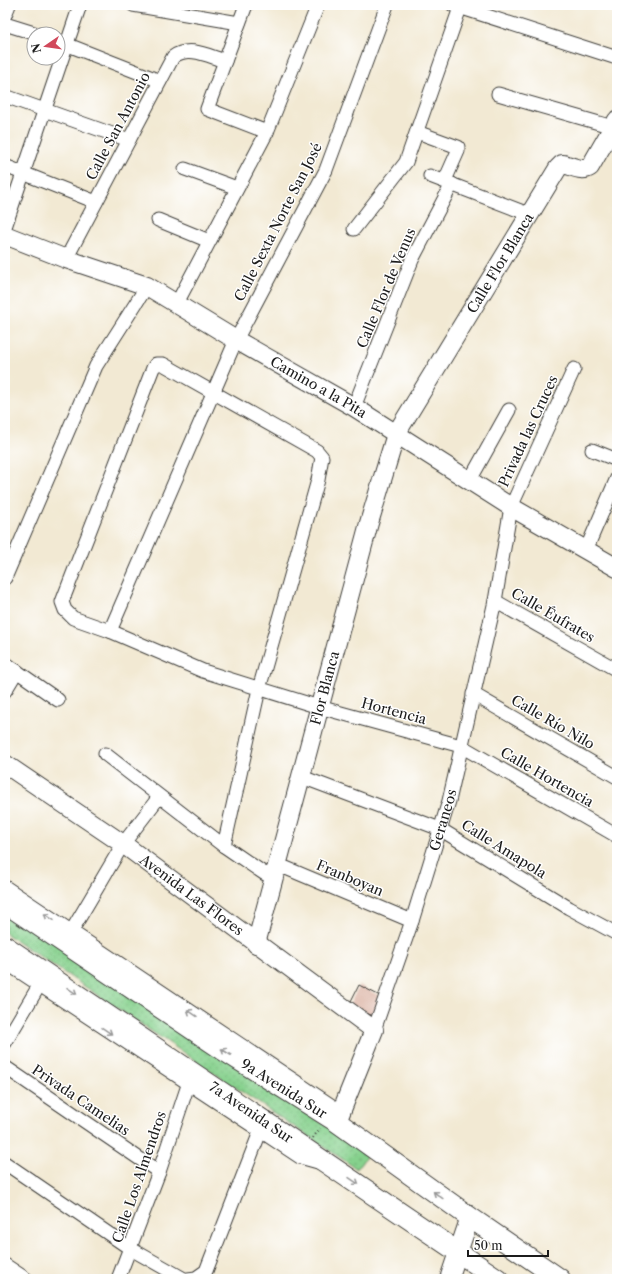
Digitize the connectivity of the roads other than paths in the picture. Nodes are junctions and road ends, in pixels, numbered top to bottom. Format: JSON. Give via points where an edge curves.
{"nodes":[{"id":1,"x":8,"y":5,"type":"edge"},
{"id":2,"x":80,"y":5,"type":"edge"},
{"id":3,"x":133,"y":5,"type":"edge"},
{"id":4,"x":246,"y":5,"type":"edge"},
{"id":5,"x":318,"y":5,"type":"edge"},
{"id":6,"x":387,"y":5,"type":"edge"},
{"id":7,"x":458,"y":6,"type":"edge"},
{"id":8,"x":5,"y":15,"type":"edge"},
{"id":9,"x":239,"y":23,"type":"junction"},
{"id":10,"x":5,"y":24,"type":"edge"},
{"id":11,"x":26,"y":31,"type":"edge"},
{"id":12,"x":66,"y":34,"type":"edge"},
{"id":13,"x":66,"y":44,"type":"edge"},
{"id":14,"x":617,"y":58,"type":"edge"},
{"id":15,"x":225,"y":61,"type":"junction"},
{"id":16,"x":56,"y":66,"type":"edge"},
{"id":17,"x":160,"y":81,"type":"junction"},
{"id":18,"x":498,"y":94,"type":"dead end"},
{"id":19,"x":5,"y":96,"type":"edge"},
{"id":20,"x":44,"y":111,"type":"junction"},
{"id":21,"x":615,"y":124,"type":"edge"},
{"id":22,"x":267,"y":132,"type":"junction"},
{"id":23,"x":417,"y":132,"type":"junction"},
{"id":24,"x":129,"y":140,"type":"junction"},
{"id":25,"x":5,"y":166,"type":"edge"},
{"id":26,"x":185,"y":169,"type":"dead end"},
{"id":27,"x":23,"y":173,"type":"junction"},
{"id":28,"x":430,"y":176,"type":"dead end"},
{"id":29,"x":449,"y":182,"type":"junction"},
{"id":30,"x":237,"y":188,"type":"junction"},
{"id":31,"x":96,"y":202,"type":"junction"},
{"id":32,"x":531,"y":215,"type":"junction"},
{"id":33,"x":158,"y":220,"type":"dead end"},
{"id":34,"x":5,"y":227,"type":"edge"},
{"id":35,"x":354,"y":229,"type":"dead end"},
{"id":36,"x":5,"y":235,"type":"edge"},
{"id":37,"x":209,"y":241,"type":"junction"},
{"id":38,"x":66,"y":259,"type":"junction"},
{"id":39,"x":147,"y":286,"type":"junction"},
{"id":40,"x":176,"y":303,"type":"junction"},
{"id":41,"x":236,"y":340,"type":"junction"},
{"id":42,"x":574,"y":369,"type":"dead end"},
{"id":43,"x":212,"y":391,"type":"junction"},
{"id":44,"x":354,"y":407,"type":"junction"},
{"id":45,"x":509,"y":410,"type":"dead end"},
{"id":46,"x":396,"y":434,"type":"junction"},
{"id":47,"x":592,"y":450,"type":"dead end"},
{"id":48,"x":617,"y":460,"type":"edge"},
{"id":49,"x":617,"y":478,"type":"edge"},
{"id":50,"x":470,"y":480,"type":"junction"},
{"id":51,"x":511,"y":507,"type":"junction"},
{"id":52,"x":586,"y":550,"type":"junction"},
{"id":53,"x":617,"y":568,"type":"edge"},
{"id":54,"x":5,"y":578,"type":"edge"},
{"id":55,"x":495,"y":601,"type":"junction"},
{"id":56,"x":110,"y":631,"type":"junction"},
{"id":57,"x":5,"y":663,"type":"edge"},
{"id":58,"x":617,"y":670,"type":"edge"},
{"id":59,"x":18,"y":671,"type":"junction"},
{"id":60,"x":260,"y":690,"type":"junction"},
{"id":61,"x":5,"y":691,"type":"edge"},
{"id":62,"x":472,"y":694,"type":"junction"},
{"id":63,"x":58,"y":700,"type":"dead end"},
{"id":64,"x":319,"y":707,"type":"junction"},
{"id":65,"x":461,"y":746,"type":"junction"},
{"id":66,"x":105,"y":754,"type":"dead end"},
{"id":67,"x":5,"y":764,"type":"edge"},
{"id":68,"x":617,"y":777,"type":"edge"},
{"id":69,"x":302,"y":778,"type":"junction"},
{"id":70,"x":159,"y":797,"type":"junction"},
{"id":71,"x":440,"y":828,"type":"junction"},
{"id":72,"x":617,"y":836,"type":"edge"},
{"id":73,"x":123,"y":844,"type":"junction"},
{"id":74,"x":224,"y":846,"type":"junction"},
{"id":75,"x":275,"y":872,"type":"junction"},
{"id":76,"x":5,"y":887,"type":"edge"},
{"id":77,"x":5,"y":903,"type":"edge"},
{"id":78,"x":28,"y":903,"type":"junction"},
{"id":79,"x":412,"y":921,"type":"junction"},
{"id":80,"x":71,"y":932,"type":"junction"},
{"id":81,"x":617,"y":934,"type":"edge"},
{"id":82,"x":256,"y":944,"type":"junction"},
{"id":83,"x":5,"y":946,"type":"edge"},
{"id":84,"x":5,"y":962,"type":"edge"},
{"id":85,"x":43,"y":980,"type":"junction"},
{"id":86,"x":374,"y":1030,"type":"junction"},
{"id":87,"x":5,"y":1043,"type":"edge"},
{"id":88,"x":5,"y":1067,"type":"edge"},
{"id":89,"x":188,"y":1085,"type":"junction"},
{"id":90,"x":335,"y":1117,"type":"junction"},
{"id":91,"x":260,"y":1132,"type":"junction"},
{"id":92,"x":5,"y":1163,"type":"edge"},
{"id":93,"x":333,"y":1167,"type":"junction"},
{"id":94,"x":159,"y":1172,"type":"junction"},
{"id":95,"x":470,"y":1218,"type":"junction"},
{"id":96,"x":131,"y":1249,"type":"junction"},
{"id":97,"x":458,"y":1253,"type":"junction"},
{"id":98,"x":5,"y":1265,"type":"edge"},
{"id":99,"x":26,"y":1279,"type":"edge"},
{"id":100,"x":118,"y":1279,"type":"edge"},
{"id":101,"x":184,"y":1279,"type":"edge"},
{"id":102,"x":188,"y":1279,"type":"edge"},
{"id":103,"x":449,"y":1279,"type":"edge"},
{"id":104,"x":498,"y":1279,"type":"edge"},
{"id":105,"x":560,"y":1279,"type":"edge"}],
"edges":[{"from":1,"to":8,"type":"street"},
{"from":2,"to":12,"type":"street"},
{"from":3,"to":9,"type":"street"},
{"from":4,"to":9,"type":"street"},
{"from":5,"to":22,"type":"street"},
{"from":6,"to":41,"type":"street","name":"Calle Sexta Norte San José","via":[[326,170]]},
{"from":7,"to":14,"type":"street"},
{"from":7,"to":23,"type":"street"},
{"from":9,"to":15,"type":"street"},
{"from":10,"to":11,"type":"street"},
{"from":13,"to":17,"type":"street"},
{"from":15,"to":17,"type":"street","name":"Calle San Antonio","via":[[190,50],[180,52],[173,57]]},
{"from":15,"to":22,"type":"street","via":[[207,109]]},
{"from":16,"to":20,"type":"street"},
{"from":17,"to":24,"type":"street","name":"Calle San Antonio"},
{"from":18,"to":21,"type":"street"},
{"from":19,"to":20,"type":"street"},
{"from":20,"to":24,"type":"street"},
{"from":20,"to":27,"type":"street"},
{"from":21,"to":32,"type":"street","name":"Calle Flor Blanca","via":[[590,167],[581,170],[562,164],[558,168]]},
{"from":22,"to":30,"type":"street"},
{"from":23,"to":29,"type":"street","name":"Calle Flor de Venus","via":[[458,147]]},
{"from":23,"to":35,"type":"street","via":[[406,162]]},
{"from":24,"to":31,"type":"street","name":"Calle San Antonio"},
{"from":25,"to":27,"type":"street"},
{"from":26,"to":30,"type":"street"},
{"from":27,"to":31,"type":"street"},
{"from":27,"to":34,"type":"street"},
{"from":28,"to":29,"type":"street"},
{"from":29,"to":32,"type":"street"},
{"from":29,"to":44,"type":"street","name":"Calle Flor de Venus","via":[[412,260]]},
{"from":30,"to":37,"type":"street"},
{"from":31,"to":38,"type":"street","name":"Calle San Antonio"},
{"from":32,"to":46,"type":"street","name":"Calle Flor Blanca"},
{"from":33,"to":37,"type":"street"},
{"from":36,"to":38,"type":"street","name":"Camino a la Pita"},
{"from":37,"to":40,"type":"street"},
{"from":38,"to":39,"type":"street","name":"Camino a la Pita"},
{"from":39,"to":40,"type":"street","name":"Camino a la Pita"},
{"from":39,"to":54,"type":"street","via":[[96,366]]},
{"from":40,"to":41,"type":"street","name":"Camino a la Pita"},
{"from":41,"to":43,"type":"street","name":"Calle Sexta Norte San José"},
{"from":41,"to":44,"type":"street","name":"Camino a la Pita"},
{"from":42,"to":51,"type":"street","name":"Privada las Cruces"},
{"from":43,"to":56,"type":"street","name":"Calle Sexta Norte San José"},
{"from":43,"to":56,"type":"street","name":"Hortencia","via":[[163,364],[156,364],[153,368],[62,602],[65,610],[73,618]]},
{"from":43,"to":60,"type":"street","via":[[317,451],[322,458]]},
{"from":44,"to":46,"type":"street","name":"Camino a la Pita"},
{"from":45,"to":50,"type":"street"},
{"from":46,"to":50,"type":"street","name":"Camino a la Pita"},
{"from":46,"to":64,"type":"street","name":"Flor Blanca","via":[[369,522]]},
{"from":47,"to":48,"type":"street"},
{"from":49,"to":52,"type":"street"},
{"from":50,"to":51,"type":"street","name":"Camino a la Pita"},
{"from":51,"to":52,"type":"street","name":"Camino a la Pita"},
{"from":51,"to":55,"type":"street","name":"Geraneos"},
{"from":52,"to":53,"type":"street","name":"Camino a la Pita"},
{"from":55,"to":58,"type":"street","name":"Calle Éufrates"},
{"from":55,"to":62,"type":"street","name":"Geraneos"},
{"from":56,"to":60,"type":"street","name":"Hortencia","via":[[203,671]]},
{"from":57,"to":59,"type":"street"},
{"from":59,"to":61,"type":"street"},
{"from":59,"to":63,"type":"street"},
{"from":60,"to":64,"type":"street","name":"Hortencia"},
{"from":60,"to":74,"type":"street"},
{"from":62,"to":65,"type":"street","name":"Geraneos"},
{"from":62,"to":68,"type":"street","name":"Calle Río Nilo"},
{"from":64,"to":65,"type":"street","name":"Hortencia"},
{"from":64,"to":69,"type":"street","name":"Flor Blanca"},
{"from":65,"to":71,"type":"street","name":"Geraneos","via":[[449,801]]},
{"from":65,"to":72,"type":"street","name":"Calle Hortencia"},
{"from":66,"to":70,"type":"street","name":"Franboyan"},
{"from":67,"to":73,"type":"street","name":"Avenida Las Flores"},
{"from":69,"to":71,"type":"street","name":"Calle Amapola"},
{"from":69,"to":75,"type":"street","name":"Flor Blanca"},
{"from":70,"to":73,"type":"street"},
{"from":70,"to":74,"type":"street","name":"Franboyan"},
{"from":71,"to":79,"type":"street","name":"Geraneos"},
{"from":71,"to":81,"type":"street","name":"Calle Amapola","via":[[569,908]]},
{"from":73,"to":80,"type":"street"},
{"from":73,"to":82,"type":"street","name":"Avenida Las Flores"},
{"from":74,"to":75,"type":"street","name":"Franboyan","via":[[265,874]]},
{"from":75,"to":79,"type":"street","name":"Franboyan","via":[[286,868]]},
{"from":75,"to":82,"type":"street","name":"Flor Blanca"},
{"from":76,"to":78,"type":"street"},
{"from":77,"to":78,"type":"main road"},
{"from":90,"to":77,"type":"main road","name":"9a Avenida Sur","one_way":true,"via":[[223,1050]]},
{"from":80,"to":78,"type":"street","one_way":true},
{"from":79,"to":86,"type":"street","name":"Geraneos"},
{"from":90,"to":80,"type":"street","one_way":true},
{"from":82,"to":86,"type":"street","name":"Avenida Las Flores"},
{"from":83,"to":85,"type":"main road","name":"7a Avenida Sur"},
{"from":84,"to":85,"type":"street"},
{"from":85,"to":87,"type":"street"},
{"from":85,"to":89,"type":"street","one_way":true},
{"from":85,"to":93,"type":"main road","name":"7a Avenida Sur","one_way":true},
{"from":86,"to":90,"type":"street","name":"Geraneos"},
{"from":88,"to":94,"type":"street","name":"Privada Camelias"},
{"from":89,"to":91,"type":"street"},
{"from":89,"to":94,"type":"street","name":"Calle Los Almendros"},
{"from":95,"to":90,"type":"main road","name":"9a Avenida Sur","one_way":true},
{"from":91,"to":93,"type":"street","via":[[300,1157]]},
{"from":91,"to":102,"type":"street","via":[[206,1271],[196,1278]]},
{"from":92,"to":96,"type":"street"},
{"from":93,"to":97,"type":"main road","name":"7a Avenida Sur","one_way":true},
{"from":94,"to":96,"type":"street","name":"Calle Los Almendros"},
{"from":95,"to":97,"type":"street"},
{"from":95,"to":105,"type":"main road","name":"9a Avenida Sur"},
{"from":96,"to":100,"type":"street","name":"Calle Los Almendros"},
{"from":96,"to":101,"type":"street"},
{"from":97,"to":103,"type":"street"},
{"from":97,"to":104,"type":"main road","name":"7a Avenida Sur"},
{"from":98,"to":99,"type":"street"}]}
